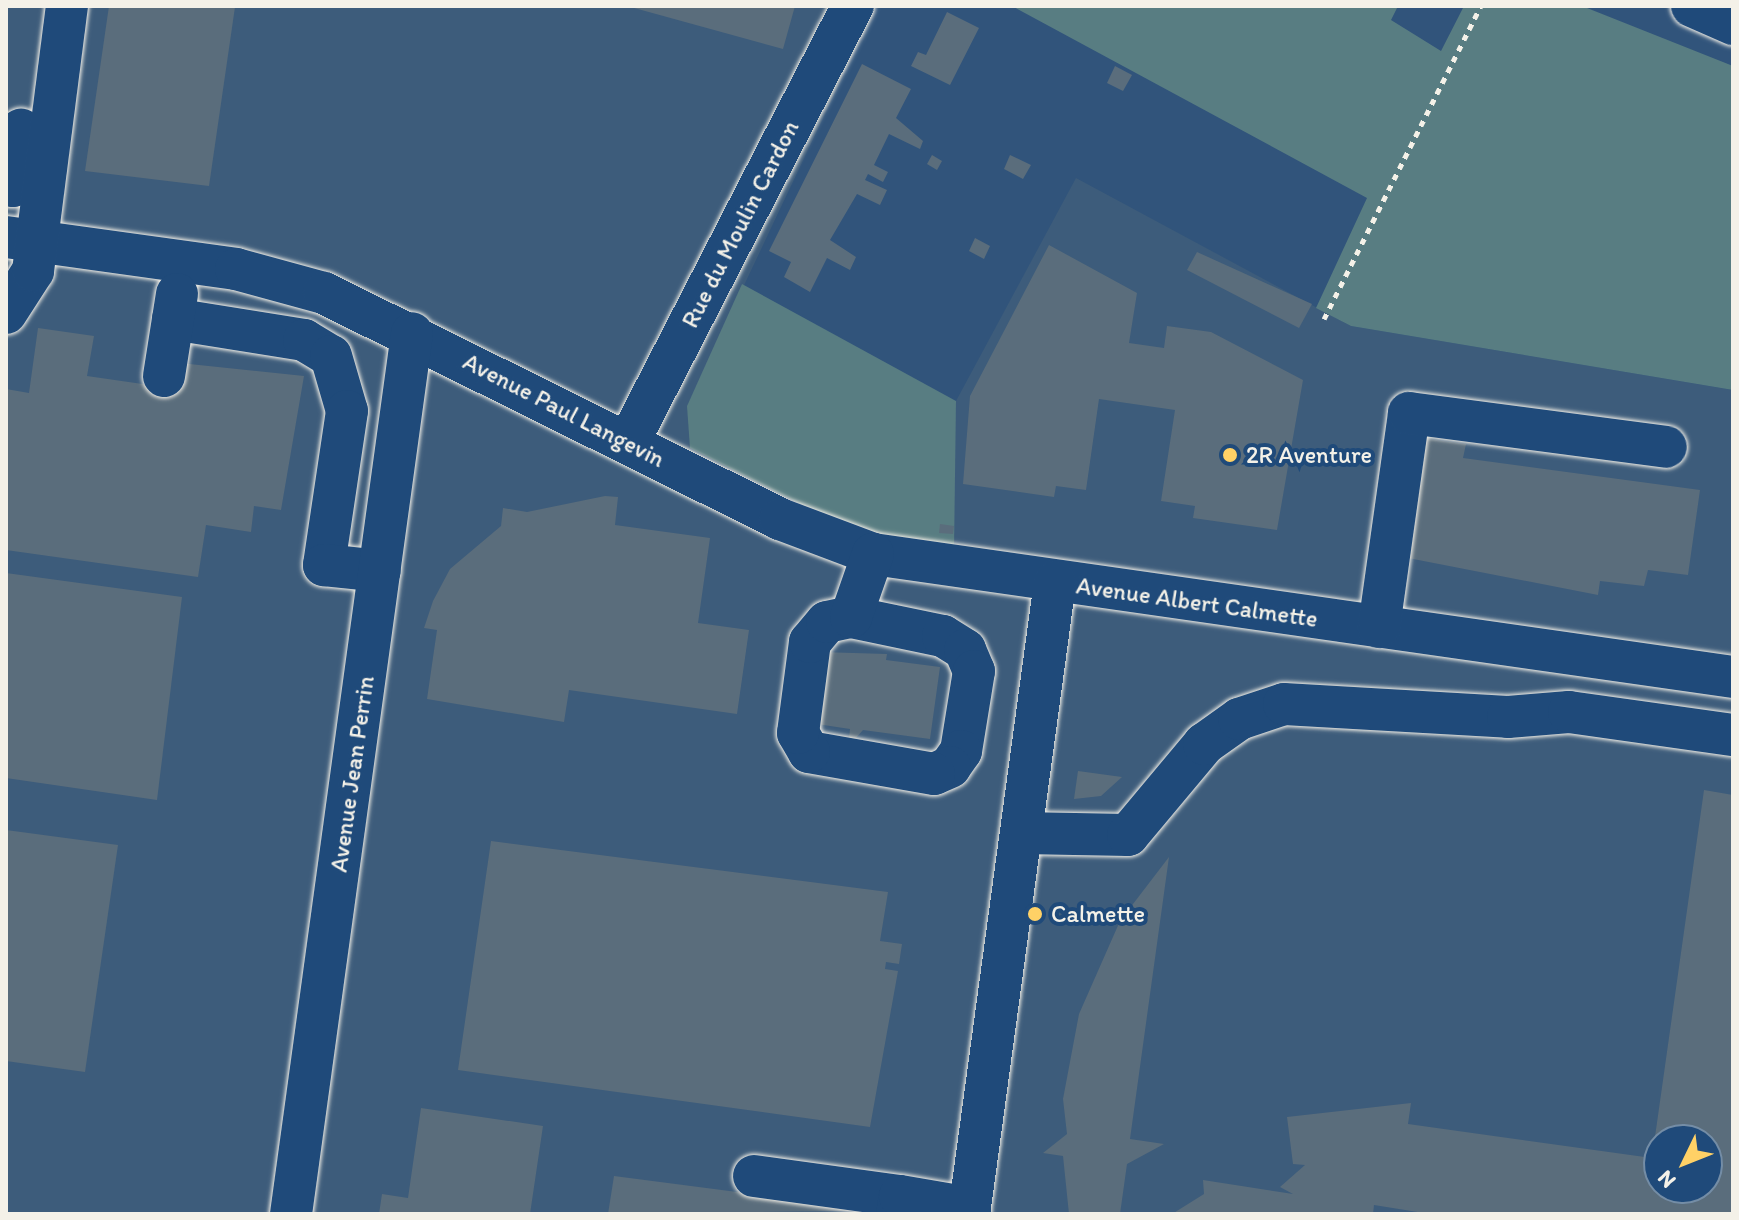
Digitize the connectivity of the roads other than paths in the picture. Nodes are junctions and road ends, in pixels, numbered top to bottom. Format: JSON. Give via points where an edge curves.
{"nodes":[{"id":1,"x":38,"y":6,"type":"edge"},
{"id":2,"x":67,"y":6,"type":"edge"},
{"id":3,"x":853,"y":6,"type":"edge"},
{"id":4,"x":1692,"y":6,"type":"edge"},
{"id":5,"x":1733,"y":24,"type":"edge"},
{"id":6,"x":6,"y":185,"type":"edge"},
{"id":7,"x":38,"y":241,"type":"edge"},
{"id":8,"x":184,"y":261,"type":"junction"},
{"id":9,"x":6,"y":313,"type":"edge"},
{"id":10,"x":173,"y":319,"type":"junction"},
{"id":11,"x":412,"y":333,"type":"junction"},
{"id":12,"x":164,"y":376,"type":"dead end"},
{"id":13,"x":628,"y":443,"type":"junction"},
{"id":14,"x":1666,"y":447,"type":"dead end"},
{"id":15,"x":873,"y":554,"type":"junction"},
{"id":16,"x":380,"y":571,"type":"junction"},
{"id":17,"x":1055,"y":582,"type":"junction"},
{"id":18,"x":851,"y":617,"type":"junction"},
{"id":19,"x":1379,"y":627,"type":"junction"},
{"id":20,"x":1733,"y":677,"type":"edge"},
{"id":21,"x":1733,"y":735,"type":"edge"},
{"id":22,"x":1021,"y":833,"type":"junction"},
{"id":23,"x":754,"y":1176,"type":"dead end"},
{"id":24,"x":898,"y":1205,"type":"edge"},
{"id":25,"x":970,"y":1211,"type":"edge"},
{"id":26,"x":291,"y":1214,"type":"edge"}],
"edges":[{"from":1,"to":6,"type":"street","via":[[13,186]]},
{"from":2,"to":7,"type":"street"},
{"from":3,"to":13,"type":"street","name":"Rue du Moulin Cardon"},
{"from":4,"to":5,"type":"street"},
{"from":7,"to":8,"type":"street","name":"Avenue Paul Langevin"},
{"from":7,"to":9,"type":"street","via":[[33,271]]},
{"from":8,"to":10,"type":"street"},
{"from":8,"to":11,"type":"street","name":"Avenue Paul Langevin","via":[[309,288]]},
{"from":10,"to":12,"type":"street"},
{"from":10,"to":16,"type":"street","via":[[304,340],[331,356],[347,411],[324,565]]},
{"from":11,"to":13,"type":"street","name":"Avenue Paul Langevin"},
{"from":11,"to":16,"type":"street","name":"Avenue Jean Perrin"},
{"from":13,"to":15,"type":"street","name":"Avenue Paul Langevin","via":[[780,519]]},
{"from":14,"to":19,"type":"street","via":[[1409,413]]},
{"from":15,"to":17,"type":"street","name":"Avenue Paul Langevin"},
{"from":15,"to":18,"type":"street"},
{"from":16,"to":26,"type":"street","name":"Avenue Jean Perrin"},
{"from":17,"to":19,"type":"street","name":"Avenue Albert Calmette"},
{"from":17,"to":22,"type":"street","name":"Avenue Albert Calmette"},
{"from":18,"to":18,"type":"street","via":[[827,622],[810,642],[798,733],[809,752],[934,774],[950,767],[961,751],[974,671],[965,650],[943,636]]},
{"from":19,"to":20,"type":"street","name":"Avenue Albert Calmette"},
{"from":21,"to":22,"type":"street","via":[[1569,712],[1508,717],[1284,704],[1239,719],[1204,744],[1128,835]]},
{"from":22,"to":25,"type":"street","name":"Avenue Albert Calmette"},
{"from":23,"to":24,"type":"street"},
{"from":24,"to":25,"type":"street"}]}
